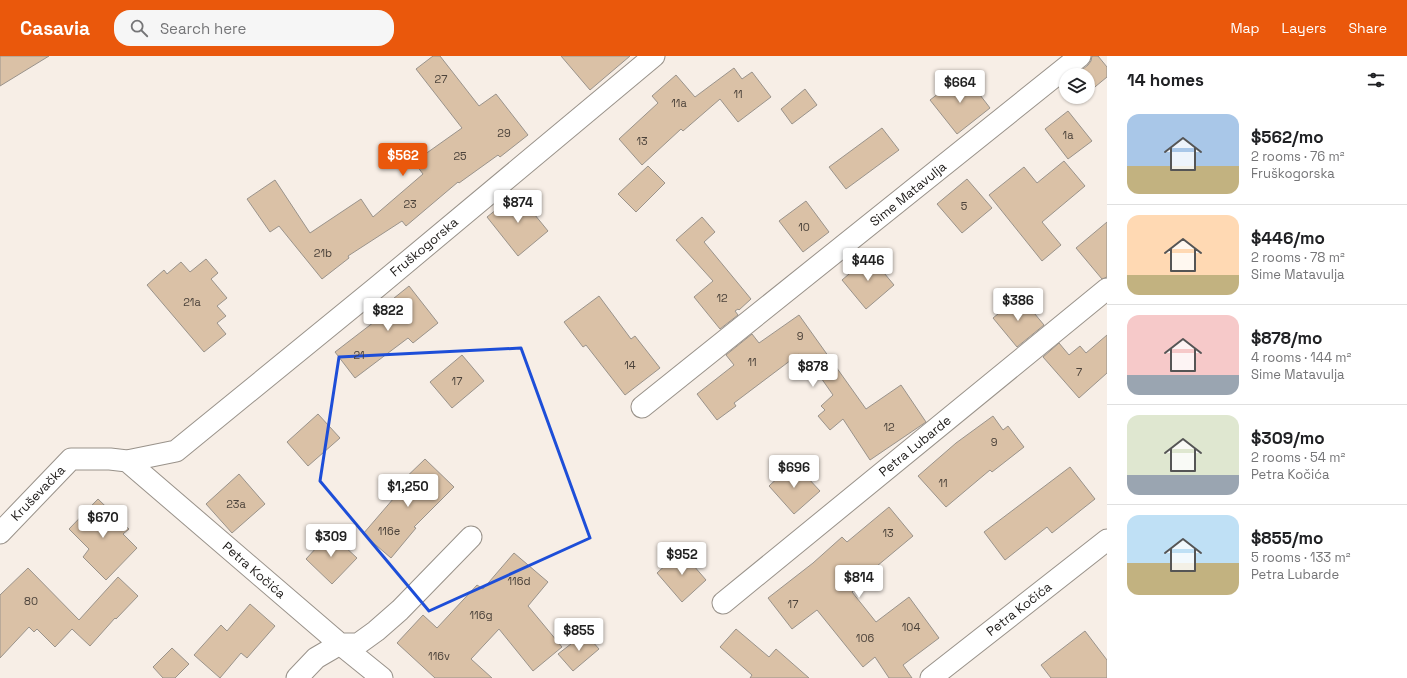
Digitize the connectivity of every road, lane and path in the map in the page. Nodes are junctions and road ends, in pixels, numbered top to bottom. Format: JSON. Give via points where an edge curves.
{"nodes":[{"id":1,"x":654,"y":56,"type":"edge"},
{"id":2,"x":1080,"y":56,"type":"edge"},
{"id":3,"x":1107,"y":289,"type":"edge"},
{"id":4,"x":642,"y":407,"type":"dead end"},
{"id":5,"x":127,"y":461,"type":"junction"},
{"id":6,"x":0,"y":532,"type":"edge"},
{"id":7,"x":471,"y":537,"type":"dead end"},
{"id":8,"x":1107,"y":540,"type":"edge"},
{"id":9,"x":723,"y":603,"type":"dead end"},
{"id":10,"x":340,"y":644,"type":"junction"},
{"id":11,"x":296,"y":678,"type":"edge"},
{"id":12,"x":382,"y":678,"type":"edge"},
{"id":13,"x":931,"y":678,"type":"edge"}],
"edges":[{"from":1,"to":5,"type":"street","name":"Fruškogorska","via":[[176,451]]},
{"from":2,"to":4,"type":"street","name":"Sime Matavulja"},
{"from":3,"to":9,"type":"street","name":"Petra Lubarde"},
{"from":5,"to":6,"type":"street","name":"Kruševačka","via":[[71,459]]},
{"from":5,"to":10,"type":"street","name":"Petra Kočića"},
{"from":7,"to":10,"type":"street","via":[[376,631],[358,644]]},
{"from":8,"to":13,"type":"street","name":"Petra Kočića"},
{"from":10,"to":11,"type":"street","via":[[316,658]]},
{"from":10,"to":12,"type":"street","name":"Petra Kočića"}]}
